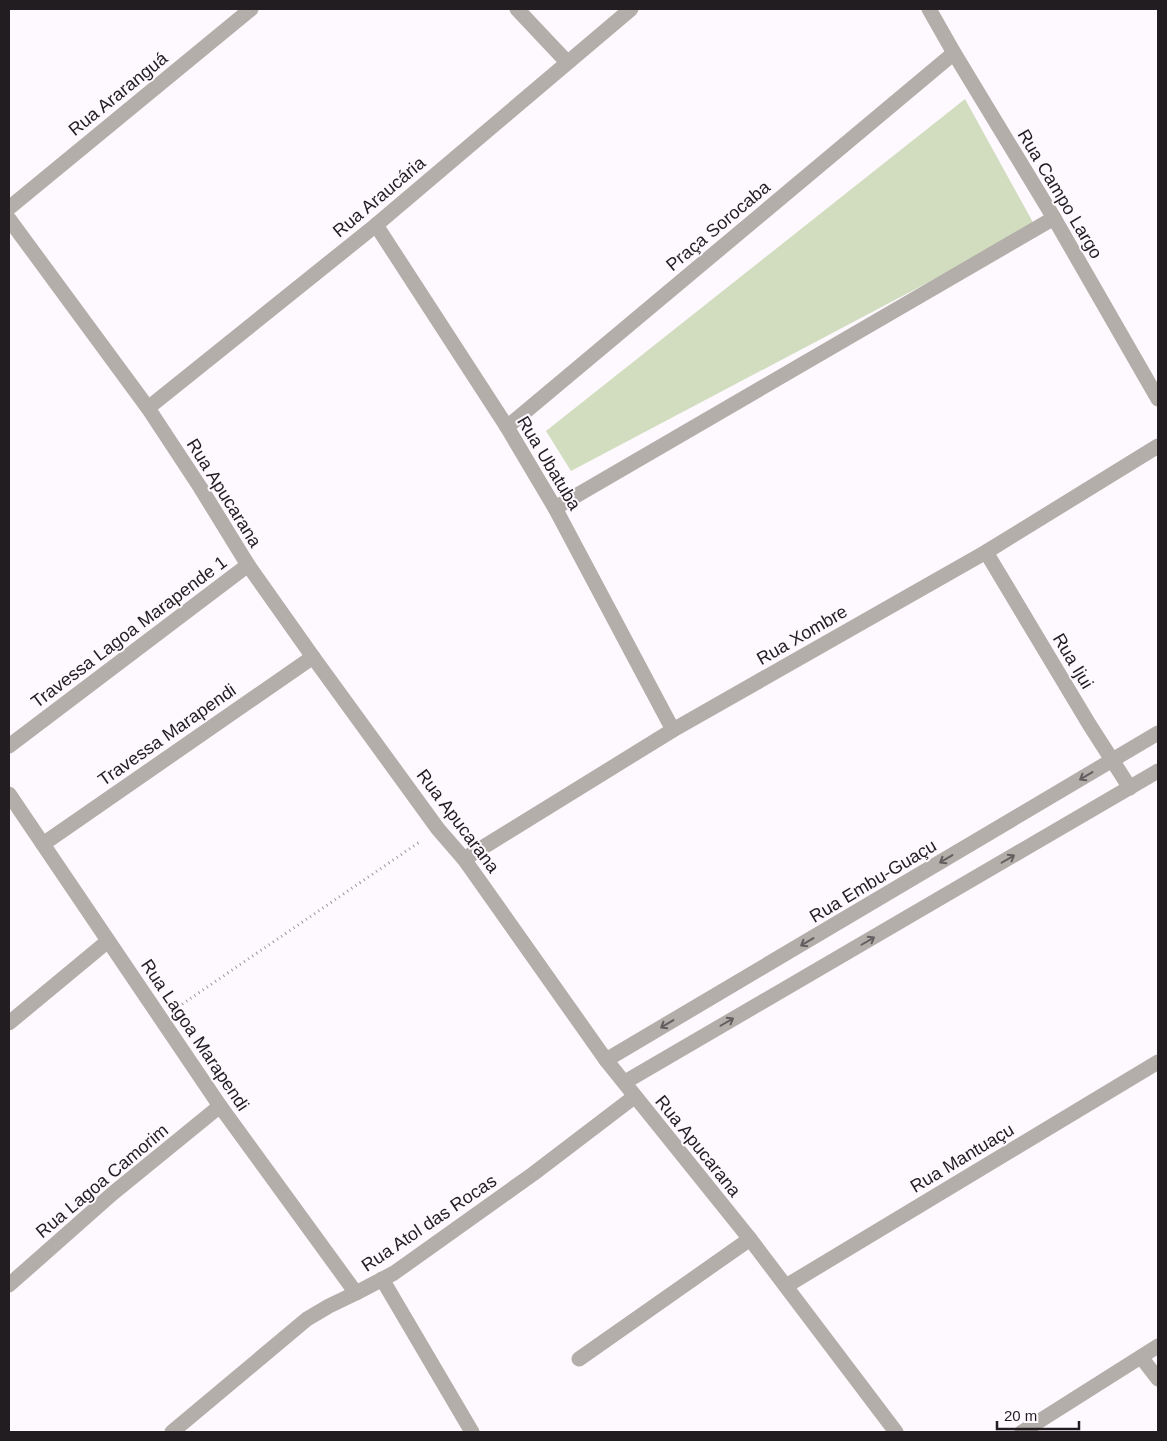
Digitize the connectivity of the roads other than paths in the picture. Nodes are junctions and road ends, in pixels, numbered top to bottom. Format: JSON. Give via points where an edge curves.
{"nodes":[{"id":1,"x":251,"y":9,"type":"edge"},
{"id":2,"x":517,"y":9,"type":"edge"},
{"id":3,"x":631,"y":9,"type":"edge"},
{"id":4,"x":929,"y":9,"type":"edge"},
{"id":5,"x":954,"y":53,"type":"junction"},
{"id":6,"x":567,"y":62,"type":"junction"},
{"id":7,"x":9,"y":208,"type":"edge"},
{"id":8,"x":1054,"y":218,"type":"junction"},
{"id":9,"x":9,"y":219,"type":"edge"},
{"id":10,"x":376,"y":225,"type":"junction"},
{"id":11,"x":1158,"y":399,"type":"edge"},
{"id":12,"x":148,"y":408,"type":"junction"},
{"id":13,"x":506,"y":427,"type":"junction"},
{"id":14,"x":1158,"y":446,"type":"edge"},
{"id":15,"x":555,"y":508,"type":"junction"},
{"id":16,"x":986,"y":552,"type":"junction"},
{"id":17,"x":248,"y":565,"type":"junction"},
{"id":18,"x":313,"y":657,"type":"junction"},
{"id":19,"x":673,"y":730,"type":"junction"},
{"id":20,"x":1158,"y":733,"type":"edge"},
{"id":21,"x":9,"y":746,"type":"edge"},
{"id":22,"x":1113,"y":759,"type":"junction"},
{"id":23,"x":1158,"y":771,"type":"edge"},
{"id":24,"x":1130,"y":788,"type":"junction"},
{"id":25,"x":9,"y":794,"type":"edge"},
{"id":26,"x":43,"y":844,"type":"junction"},
{"id":27,"x":464,"y":859,"type":"junction"},
{"id":28,"x":108,"y":941,"type":"junction"},
{"id":29,"x":9,"y":1023,"type":"edge"},
{"id":30,"x":606,"y":1060,"type":"junction"},
{"id":31,"x":1158,"y":1062,"type":"edge"},
{"id":32,"x":624,"y":1082,"type":"junction"},
{"id":33,"x":634,"y":1097,"type":"junction"},
{"id":34,"x":220,"y":1106,"type":"junction"},
{"id":35,"x":750,"y":1239,"type":"junction"},
{"id":36,"x":382,"y":1279,"type":"junction"},
{"id":37,"x":9,"y":1285,"type":"edge"},
{"id":38,"x":786,"y":1286,"type":"junction"},
{"id":39,"x":356,"y":1293,"type":"junction"},
{"id":40,"x":1158,"y":1346,"type":"edge"},
{"id":41,"x":1141,"y":1356,"type":"junction"},
{"id":42,"x":579,"y":1359,"type":"dead end"},
{"id":43,"x":1158,"y":1379,"type":"edge"},
{"id":44,"x":172,"y":1432,"type":"edge"},
{"id":45,"x":472,"y":1432,"type":"edge"},
{"id":46,"x":896,"y":1432,"type":"edge"},
{"id":47,"x":1022,"y":1432,"type":"edge"}],
"edges":[{"from":1,"to":7,"type":"street","name":"Rua Araranguá"},
{"from":2,"to":6,"type":"street"},
{"from":3,"to":6,"type":"street","name":"Rua Araucária"},
{"from":4,"to":5,"type":"street","name":"Rua Campo Largo"},
{"from":5,"to":8,"type":"street","name":"Rua Campo Largo"},
{"from":5,"to":13,"type":"street","name":"Praça Sorocaba"},
{"from":6,"to":10,"type":"street","name":"Rua Araucária"},
{"from":8,"to":11,"type":"street","name":"Rua Campo Largo"},
{"from":8,"to":15,"type":"street"},
{"from":9,"to":12,"type":"street","name":"Rua Apucarana"},
{"from":10,"to":12,"type":"street","name":"Rua Araucária"},
{"from":10,"to":13,"type":"street","name":"Rua Ubatuba"},
{"from":12,"to":17,"type":"street","name":"Rua Apucarana"},
{"from":13,"to":15,"type":"street","name":"Rua Ubatuba"},
{"from":14,"to":16,"type":"street","name":"Rua Xombre"},
{"from":15,"to":19,"type":"street","name":"Rua Ubatuba"},
{"from":16,"to":19,"type":"street","name":"Rua Xombre"},
{"from":16,"to":22,"type":"street","name":"Rua Ijui"},
{"from":17,"to":18,"type":"street","name":"Rua Apucarana"},
{"from":17,"to":21,"type":"street","name":"Travessa Lagoa Marapende 1"},
{"from":18,"to":26,"type":"street","name":"Travessa Marapendi"},
{"from":18,"to":27,"type":"street","name":"Rua Apucarana","via":[[438,829]]},
{"from":19,"to":27,"type":"street","name":"Rua Xombre"},
{"from":20,"to":22,"type":"street","name":"Rua Embu-Guaçu"},
{"from":22,"to":24,"type":"street","name":"Rua Ijui"},
{"from":22,"to":30,"type":"street","name":"Rua Embu-Guaçu","one_way":true},
{"from":23,"to":24,"type":"street"},
{"from":32,"to":24,"type":"street","one_way":true},
{"from":25,"to":26,"type":"street","name":"Rua Lagoa Marapendi"},
{"from":26,"to":28,"type":"street","name":"Rua Lagoa Marapendi"},
{"from":27,"to":30,"type":"street","name":"Rua Apucarana"},
{"from":28,"to":29,"type":"street"},
{"from":28,"to":34,"type":"street","name":"Rua Lagoa Marapendi"},
{"from":30,"to":32,"type":"street","name":"Rua Apucarana"},
{"from":31,"to":38,"type":"street","name":"Rua Mantuaçu"},
{"from":32,"to":33,"type":"street","name":"Rua Apucarana"},
{"from":33,"to":35,"type":"street","name":"Rua Apucarana"},
{"from":33,"to":36,"type":"street","name":"Rua Atol das Rocas","via":[[533,1174]]},
{"from":34,"to":37,"type":"street","name":"Rua Lagoa Camorim","via":[[112,1194]]},
{"from":34,"to":39,"type":"street","name":"Rua Lagoa Marapendi"},
{"from":35,"to":38,"type":"street","name":"Rua Apucarana"},
{"from":35,"to":42,"type":"street"},
{"from":36,"to":39,"type":"street","name":"Rua Atol das Rocas"},
{"from":36,"to":45,"type":"street"},
{"from":38,"to":46,"type":"street","name":"Rua Apucarana"},
{"from":39,"to":44,"type":"street","name":"Rua Atol das Rocas","via":[[308,1319]]},
{"from":40,"to":41,"type":"street"},
{"from":41,"to":43,"type":"street"},
{"from":41,"to":47,"type":"street"}]}
